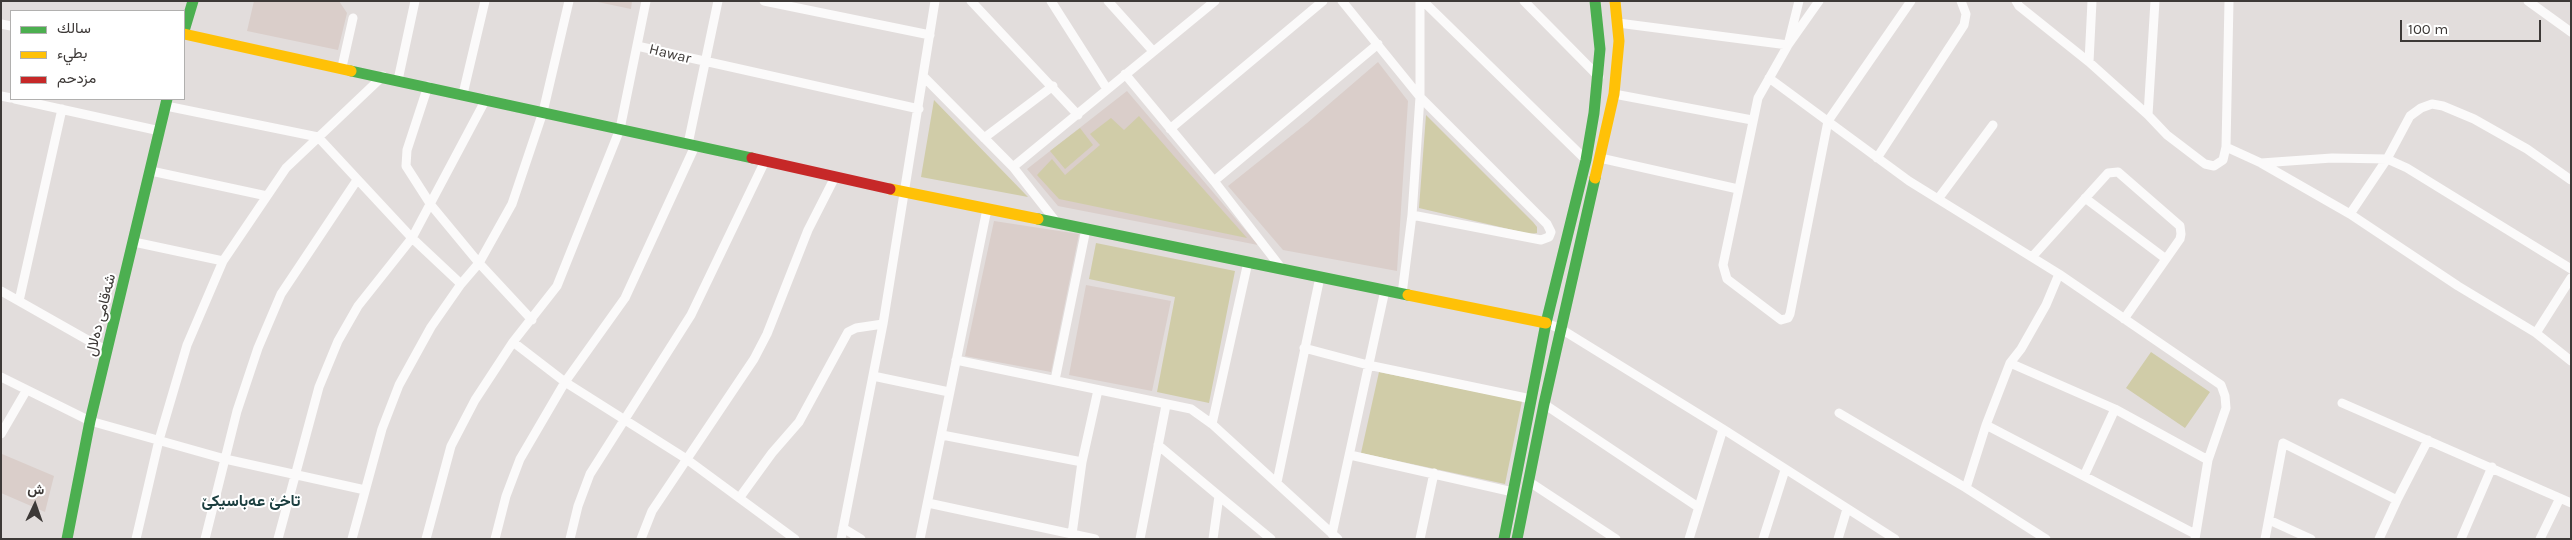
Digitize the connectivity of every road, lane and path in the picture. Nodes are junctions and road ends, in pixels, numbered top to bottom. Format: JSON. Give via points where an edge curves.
{"nodes":[{"id":1,"x":193,"y":1,"type":"edge"},
{"id":2,"x":415,"y":1,"type":"edge"},
{"id":3,"x":485,"y":1,"type":"edge"},
{"id":4,"x":569,"y":1,"type":"edge"},
{"id":5,"x":646,"y":1,"type":"edge"},
{"id":6,"x":718,"y":1,"type":"edge"},
{"id":7,"x":764,"y":1,"type":"edge"},
{"id":8,"x":935,"y":1,"type":"edge"},
{"id":9,"x":971,"y":1,"type":"edge"},
{"id":10,"x":1051,"y":1,"type":"edge"},
{"id":11,"x":1108,"y":1,"type":"edge"},
{"id":12,"x":1215,"y":1,"type":"edge"},
{"id":13,"x":1324,"y":1,"type":"edge"},
{"id":14,"x":1342,"y":1,"type":"edge"},
{"id":15,"x":1422,"y":1,"type":"edge"},
{"id":16,"x":1524,"y":1,"type":"edge"},
{"id":17,"x":1595,"y":1,"type":"edge"},
{"id":18,"x":1799,"y":1,"type":"edge"},
{"id":19,"x":1819,"y":1,"type":"edge"},
{"id":20,"x":1911,"y":1,"type":"edge"},
{"id":21,"x":1961,"y":1,"type":"edge"},
{"id":22,"x":2016,"y":1,"type":"edge"},
{"id":23,"x":2092,"y":1,"type":"edge"},
{"id":24,"x":2155,"y":1,"type":"edge"},
{"id":25,"x":2229,"y":1,"type":"edge"},
{"id":26,"x":2528,"y":1,"type":"edge"},
{"id":27,"x":1617,"y":3,"type":"edge"},
{"id":28,"x":353,"y":18,"type":"dead end"},
{"id":29,"x":1618,"y":23,"type":"junction"},
{"id":30,"x":185,"y":29,"type":"edge"},
{"id":31,"x":185,"y":32,"type":"edge"},
{"id":32,"x":2571,"y":32,"type":"edge"},
{"id":33,"x":930,"y":35,"type":"junction"},
{"id":34,"x":1378,"y":44,"type":"junction"},
{"id":35,"x":1788,"y":45,"type":"junction"},
{"id":36,"x":636,"y":46,"type":"junction"},
{"id":37,"x":1153,"y":51,"type":"junction"},
{"id":38,"x":704,"y":62,"type":"junction"},
{"id":39,"x":2088,"y":62,"type":"junction"},
{"id":40,"x":342,"y":67,"type":"junction"},
{"id":41,"x":1126,"y":74,"type":"junction"},
{"id":42,"x":384,"y":76,"type":"junction"},
{"id":43,"x":924,"y":77,"type":"junction"},
{"id":44,"x":1599,"y":77,"type":"junction"},
{"id":45,"x":1769,"y":78,"type":"junction"},
{"id":46,"x":398,"y":80,"type":"junction"},
{"id":47,"x":428,"y":86,"type":"junction"},
{"id":48,"x":1052,"y":86,"type":"junction"},
{"id":49,"x":1107,"y":89,"type":"junction"},
{"id":50,"x":463,"y":94,"type":"junction"},
{"id":51,"x":1614,"y":94,"type":"junction"},
{"id":52,"x":1420,"y":97,"type":"junction"},
{"id":53,"x":486,"y":99,"type":"junction"},
{"id":54,"x":22,"y":100,"type":"edge"},
{"id":55,"x":166,"y":102,"type":"edge"},
{"id":56,"x":62,"y":109,"type":"junction"},
{"id":57,"x":919,"y":109,"type":"junction"},
{"id":58,"x":543,"y":112,"type":"junction"},
{"id":59,"x":1078,"y":115,"type":"junction"},
{"id":60,"x":2148,"y":115,"type":"junction"},
{"id":61,"x":1752,"y":120,"type":"junction"},
{"id":62,"x":1828,"y":122,"type":"junction"},
{"id":63,"x":1993,"y":125,"type":"dead end"},
{"id":64,"x":1170,"y":128,"type":"junction"},
{"id":65,"x":620,"y":129,"type":"junction"},
{"id":66,"x":160,"y":131,"type":"junction"},
{"id":67,"x":318,"y":137,"type":"junction"},
{"id":68,"x":984,"y":138,"type":"junction"},
{"id":69,"x":691,"y":145,"type":"junction"},
{"id":70,"x":2226,"y":147,"type":"junction"},
{"id":71,"x":1600,"y":158,"type":"junction"},
{"id":72,"x":1878,"y":158,"type":"junction"},
{"id":73,"x":2387,"y":159,"type":"junction"},
{"id":74,"x":1586,"y":160,"type":"junction"},
{"id":75,"x":765,"y":161,"type":"junction"},
{"id":76,"x":2261,"y":163,"type":"junction"},
{"id":77,"x":1013,"y":167,"type":"junction"},
{"id":78,"x":151,"y":171,"type":"junction"},
{"id":79,"x":835,"y":176,"type":"junction"},
{"id":80,"x":357,"y":180,"type":"junction"},
{"id":81,"x":2571,"y":180,"type":"edge"},
{"id":82,"x":1214,"y":181,"type":"junction"},
{"id":83,"x":1738,"y":189,"type":"junction"},
{"id":84,"x":905,"y":192,"type":"junction"},
{"id":85,"x":267,"y":196,"type":"junction"},
{"id":86,"x":2085,"y":198,"type":"junction"},
{"id":87,"x":1938,"y":199,"type":"junction"},
{"id":88,"x":431,"y":205,"type":"junction"},
{"id":89,"x":987,"y":209,"type":"junction"},
{"id":90,"x":2350,"y":214,"type":"junction"},
{"id":91,"x":1412,"y":215,"type":"junction"},
{"id":92,"x":1057,"y":223,"type":"junction"},
{"id":93,"x":1086,"y":229,"type":"junction"},
{"id":94,"x":412,"y":238,"type":"junction"},
{"id":95,"x":134,"y":242,"type":"junction"},
{"id":96,"x":2032,"y":258,"type":"junction"},
{"id":97,"x":2166,"y":260,"type":"junction"},
{"id":98,"x":223,"y":262,"type":"junction"},
{"id":99,"x":479,"y":262,"type":"junction"},
{"id":100,"x":1248,"y":262,"type":"junction"},
{"id":101,"x":1282,"y":269,"type":"junction"},
{"id":102,"x":2571,"y":269,"type":"edge"},
{"id":103,"x":2059,"y":274,"type":"junction"},
{"id":104,"x":1320,"y":277,"type":"junction"},
{"id":105,"x":2571,"y":278,"type":"edge"},
{"id":106,"x":460,"y":284,"type":"junction"},
{"id":107,"x":1385,"y":290,"type":"junction"},
{"id":108,"x":1,"y":292,"type":"edge"},
{"id":109,"x":1402,"y":294,"type":"junction"},
{"id":110,"x":19,"y":301,"type":"junction"},
{"id":111,"x":2124,"y":319,"type":"junction"},
{"id":112,"x":532,"y":320,"type":"junction"},
{"id":113,"x":1546,"y":323,"type":"junction"},
{"id":114,"x":883,"y":324,"type":"junction"},
{"id":115,"x":1561,"y":329,"type":"junction"},
{"id":116,"x":2536,"y":333,"type":"junction"},
{"id":117,"x":513,"y":342,"type":"junction"},
{"id":118,"x":1304,"y":348,"type":"junction"},
{"id":119,"x":107,"y":351,"type":"junction"},
{"id":120,"x":956,"y":360,"type":"junction"},
{"id":121,"x":2571,"y":361,"type":"edge"},
{"id":122,"x":2010,"y":363,"type":"junction"},
{"id":123,"x":1368,"y":365,"type":"junction"},
{"id":124,"x":873,"y":376,"type":"junction"},
{"id":125,"x":1,"y":377,"type":"edge"},
{"id":126,"x":1055,"y":380,"type":"junction"},
{"id":127,"x":564,"y":382,"type":"junction"},
{"id":128,"x":1098,"y":390,"type":"junction"},
{"id":129,"x":26,"y":391,"type":"junction"},
{"id":130,"x":949,"y":392,"type":"junction"},
{"id":131,"x":1531,"y":399,"type":"junction"},
{"id":132,"x":2342,"y":403,"type":"dead end"},
{"id":133,"x":1544,"y":404,"type":"junction"},
{"id":134,"x":1166,"y":405,"type":"junction"},
{"id":135,"x":2115,"y":409,"type":"junction"},
{"id":136,"x":1838,"y":413,"type":"dead end"},
{"id":137,"x":90,"y":421,"type":"junction"},
{"id":138,"x":625,"y":422,"type":"junction"},
{"id":139,"x":1212,"y":424,"type":"junction"},
{"id":140,"x":1986,"y":424,"type":"junction"},
{"id":141,"x":1723,"y":429,"type":"junction"},
{"id":142,"x":1,"y":434,"type":"edge"},
{"id":143,"x":942,"y":435,"type":"junction"},
{"id":144,"x":158,"y":440,"type":"junction"},
{"id":145,"x":2428,"y":440,"type":"junction"},
{"id":146,"x":1158,"y":446,"type":"junction"},
{"id":147,"x":1350,"y":455,"type":"junction"},
{"id":148,"x":685,"y":458,"type":"junction"},
{"id":149,"x":225,"y":459,"type":"junction"},
{"id":150,"x":2208,"y":460,"type":"junction"},
{"id":151,"x":1082,"y":462,"type":"junction"},
{"id":152,"x":2492,"y":467,"type":"junction"},
{"id":153,"x":1785,"y":470,"type":"junction"},
{"id":154,"x":294,"y":473,"type":"junction"},
{"id":155,"x":1434,"y":473,"type":"junction"},
{"id":156,"x":2084,"y":476,"type":"junction"},
{"id":157,"x":1277,"y":482,"type":"junction"},
{"id":158,"x":1528,"y":482,"type":"junction"},
{"id":159,"x":1966,"y":488,"type":"junction"},
{"id":160,"x":365,"y":490,"type":"junction"},
{"id":161,"x":1514,"y":492,"type":"junction"},
{"id":162,"x":1219,"y":496,"type":"junction"},
{"id":163,"x":740,"y":497,"type":"junction"},
{"id":164,"x":2560,"y":498,"type":"junction"},
{"id":165,"x":2397,"y":500,"type":"junction"},
{"id":166,"x":928,"y":503,"type":"junction"},
{"id":167,"x":2571,"y":503,"type":"edge"},
{"id":168,"x":1698,"y":507,"type":"junction"},
{"id":169,"x":1847,"y":508,"type":"junction"},
{"id":170,"x":2269,"y":520,"type":"junction"},
{"id":171,"x":843,"y":528,"type":"junction"},
{"id":172,"x":1072,"y":534,"type":"junction"},
{"id":173,"x":1335,"y":536,"type":"edge"},
{"id":174,"x":2195,"y":536,"type":"edge"},
{"id":175,"x":67,"y":539,"type":"edge"},
{"id":176,"x":136,"y":539,"type":"edge"},
{"id":177,"x":206,"y":539,"type":"edge"},
{"id":178,"x":278,"y":539,"type":"edge"},
{"id":179,"x":352,"y":539,"type":"edge"},
{"id":180,"x":426,"y":539,"type":"edge"},
{"id":181,"x":495,"y":539,"type":"edge"},
{"id":182,"x":570,"y":539,"type":"edge"},
{"id":183,"x":641,"y":539,"type":"edge"},
{"id":184,"x":795,"y":539,"type":"edge"},
{"id":185,"x":841,"y":539,"type":"edge"},
{"id":186,"x":861,"y":539,"type":"edge"},
{"id":187,"x":920,"y":539,"type":"edge"},
{"id":188,"x":1096,"y":539,"type":"edge"},
{"id":189,"x":1140,"y":539,"type":"edge"},
{"id":190,"x":1213,"y":539,"type":"edge"},
{"id":191,"x":1271,"y":539,"type":"edge"},
{"id":192,"x":1420,"y":539,"type":"edge"},
{"id":193,"x":1504,"y":539,"type":"edge"},
{"id":194,"x":1517,"y":539,"type":"edge"},
{"id":195,"x":1616,"y":539,"type":"edge"},
{"id":196,"x":1689,"y":539,"type":"edge"},
{"id":197,"x":1763,"y":539,"type":"edge"},
{"id":198,"x":1838,"y":539,"type":"edge"},
{"id":199,"x":1895,"y":539,"type":"edge"},
{"id":200,"x":2046,"y":539,"type":"edge"},
{"id":201,"x":2265,"y":539,"type":"edge"},
{"id":202,"x":2311,"y":539,"type":"edge"},
{"id":203,"x":2379,"y":539,"type":"edge"},
{"id":204,"x":2461,"y":539,"type":"edge"},
{"id":205,"x":2540,"y":539,"type":"edge"}],
"edges":[{"from":1,"to":30,"type":"main road"},
{"from":2,"to":46,"type":"street"},
{"from":3,"to":50,"type":"street"},
{"from":4,"to":58,"type":"street"},
{"from":5,"to":36,"type":"street"},
{"from":6,"to":38,"type":"street"},
{"from":7,"to":33,"type":"street"},
{"from":8,"to":33,"type":"street"},
{"from":9,"to":48,"type":"street"},
{"from":10,"to":49,"type":"street"},
{"from":11,"to":37,"type":"street"},
{"from":12,"to":37,"type":"street"},
{"from":13,"to":64,"type":"street"},
{"from":14,"to":34,"type":"street"},
{"from":15,"to":52,"type":"street"},
{"from":15,"to":74,"type":"street"},
{"from":16,"to":44,"type":"street"},
{"from":17,"to":44,"type":"main road","via":[[1600,42]]},
{"from":18,"to":35,"type":"street"},
{"from":19,"to":35,"type":"street"},
{"from":20,"to":62,"type":"street"},
{"from":21,"to":72,"type":"street","via":[[1966,14],[1964,25]]},
{"from":22,"to":39,"type":"street"},
{"from":23,"to":39,"type":"street"},
{"from":24,"to":60,"type":"street"},
{"from":25,"to":70,"type":"street"},
{"from":26,"to":32,"type":"street"},
{"from":27,"to":29,"type":"main road"},
{"from":28,"to":40,"type":"street"},
{"from":29,"to":35,"type":"street"},
{"from":29,"to":51,"type":"main road"},
{"from":31,"to":40,"type":"main road"},
{"from":33,"to":43,"type":"street"},
{"from":34,"to":52,"type":"street"},
{"from":34,"to":82,"type":"street"},
{"from":35,"to":45,"type":"street"},
{"from":36,"to":38,"type":"street","name":"Hawar"},
{"from":36,"to":65,"type":"street"},
{"from":37,"to":41,"type":"street"},
{"from":38,"to":57,"type":"street","name":"Hawar"},
{"from":38,"to":69,"type":"street"},
{"from":39,"to":60,"type":"street"},
{"from":40,"to":42,"type":"main road"},
{"from":41,"to":49,"type":"street"},
{"from":41,"to":64,"type":"street"},
{"from":42,"to":46,"type":"main road"},
{"from":42,"to":67,"type":"street"},
{"from":43,"to":57,"type":"street"},
{"from":43,"to":68,"type":"street"},
{"from":44,"to":74,"type":"main road"},
{"from":45,"to":61,"type":"street","via":[[1758,98]]},
{"from":45,"to":62,"type":"street"},
{"from":46,"to":47,"type":"main road"},
{"from":47,"to":50,"type":"main road"},
{"from":47,"to":88,"type":"street","via":[[407,150],[406,166]]},
{"from":48,"to":59,"type":"street"},
{"from":48,"to":68,"type":"street"},
{"from":49,"to":59,"type":"street"},
{"from":50,"to":53,"type":"main road"},
{"from":51,"to":61,"type":"street"},
{"from":51,"to":71,"type":"main road"},
{"from":52,"to":91,"type":"street"},
{"from":52,"to":91,"type":"street","via":[[1547,224],[1550,232],[1541,240]]},
{"from":53,"to":58,"type":"main road"},
{"from":53,"to":88,"type":"street"},
{"from":54,"to":56,"type":"street"},
{"from":55,"to":66,"type":"main road","name":"شەقامی دەلال"},
{"from":55,"to":67,"type":"street"},
{"from":56,"to":66,"type":"street"},
{"from":56,"to":110,"type":"street"},
{"from":57,"to":84,"type":"street"},
{"from":58,"to":65,"type":"main road"},
{"from":58,"to":99,"type":"street","via":[[512,204]]},
{"from":59,"to":77,"type":"street"},
{"from":60,"to":70,"type":"street","via":[[2167,135],[2205,164],[2214,166],[2223,160]]},
{"from":61,"to":83,"type":"street"},
{"from":62,"to":72,"type":"street"},
{"from":62,"to":83,"type":"street","via":[[1790,314],[1784,320],[1730,282],[1724,273]]},
{"from":63,"to":87,"type":"street"},
{"from":64,"to":82,"type":"street"},
{"from":65,"to":69,"type":"main road"},
{"from":65,"to":112,"type":"street","via":[[557,286]]},
{"from":66,"to":78,"type":"main road","name":"شەقامی دەلال"},
{"from":67,"to":80,"type":"street"},
{"from":67,"to":85,"type":"street","via":[[286,168]]},
{"from":68,"to":77,"type":"street"},
{"from":69,"to":75,"type":"main road"},
{"from":69,"to":127,"type":"street","via":[[625,298]]},
{"from":70,"to":76,"type":"street"},
{"from":71,"to":83,"type":"street"},
{"from":71,"to":115,"type":"main road"},
{"from":72,"to":87,"type":"street"},
{"from":73,"to":76,"type":"street","via":[[2332,158]]},
{"from":73,"to":81,"type":"street","via":[[2410,116],[2432,104],[2474,119],[2527,149]]},
{"from":73,"to":90,"type":"street"},
{"from":73,"to":102,"type":"street","via":[[2407,168]]},
{"from":74,"to":113,"type":"main road"},
{"from":75,"to":79,"type":"main road"},
{"from":75,"to":138,"type":"street","via":[[691,315]]},
{"from":76,"to":90,"type":"street"},
{"from":77,"to":92,"type":"street"},
{"from":78,"to":85,"type":"street"},
{"from":78,"to":95,"type":"main road","name":"شەقامی دەلال"},
{"from":79,"to":84,"type":"main road"},
{"from":79,"to":148,"type":"street","via":[[808,230],[754,359]]},
{"from":80,"to":94,"type":"street"},
{"from":80,"to":149,"type":"street","via":[[281,294],[258,348]]},
{"from":82,"to":101,"type":"street"},
{"from":84,"to":89,"type":"main road"},
{"from":84,"to":114,"type":"street"},
{"from":85,"to":98,"type":"street"},
{"from":86,"to":96,"type":"street"},
{"from":86,"to":97,"type":"street"},
{"from":86,"to":97,"type":"street","via":[[2108,173],[2118,172],[2180,226],[2180,239]]},
{"from":87,"to":96,"type":"street"},
{"from":88,"to":94,"type":"street"},
{"from":88,"to":99,"type":"street"},
{"from":89,"to":92,"type":"main road"},
{"from":89,"to":120,"type":"street"},
{"from":90,"to":116,"type":"street","via":[[2450,281]]},
{"from":91,"to":109,"type":"street"},
{"from":92,"to":93,"type":"main road"},
{"from":93,"to":100,"type":"main road"},
{"from":93,"to":126,"type":"street"},
{"from":94,"to":106,"type":"street"},
{"from":94,"to":154,"type":"street","via":[[358,306],[338,341],[319,387]]},
{"from":95,"to":98,"type":"street"},
{"from":95,"to":119,"type":"main road","name":"شەقامی دەلال"},
{"from":96,"to":103,"type":"street"},
{"from":97,"to":111,"type":"street"},
{"from":98,"to":144,"type":"street","via":[[187,345]]},
{"from":99,"to":106,"type":"street"},
{"from":99,"to":112,"type":"street"},
{"from":100,"to":101,"type":"main road"},
{"from":100,"to":139,"type":"street"},
{"from":101,"to":104,"type":"main road"},
{"from":103,"to":111,"type":"street"},
{"from":103,"to":122,"type":"street","via":[[2046,305]]},
{"from":104,"to":107,"type":"main road"},
{"from":104,"to":118,"type":"street"},
{"from":105,"to":116,"type":"street"},
{"from":106,"to":160,"type":"street","via":[[431,327],[399,385],[382,429]]},
{"from":107,"to":109,"type":"main road"},
{"from":107,"to":123,"type":"street"},
{"from":108,"to":110,"type":"street"},
{"from":109,"to":113,"type":"main road"},
{"from":110,"to":119,"type":"street"},
{"from":111,"to":150,"type":"street","via":[[2221,386],[2226,408]]},
{"from":112,"to":117,"type":"street"},
{"from":113,"to":115,"type":"street"},
{"from":113,"to":131,"type":"main road"},
{"from":114,"to":124,"type":"street"},
{"from":114,"to":163,"type":"street","via":[[848,332],[799,422]]},
{"from":115,"to":133,"type":"main road"},
{"from":115,"to":141,"type":"street"},
{"from":116,"to":121,"type":"street"},
{"from":117,"to":127,"type":"street"},
{"from":117,"to":180,"type":"street","via":[[474,400],[451,446]]},
{"from":118,"to":123,"type":"street"},
{"from":118,"to":157,"type":"street"},
{"from":119,"to":137,"type":"main road","name":"شەقامی دەلال"},
{"from":120,"to":126,"type":"street"},
{"from":120,"to":130,"type":"street"},
{"from":122,"to":135,"type":"street"},
{"from":122,"to":140,"type":"street"},
{"from":123,"to":131,"type":"street"},
{"from":123,"to":147,"type":"street"},
{"from":124,"to":130,"type":"street"},
{"from":124,"to":171,"type":"street"},
{"from":125,"to":129,"type":"street"},
{"from":126,"to":128,"type":"street"},
{"from":127,"to":138,"type":"street"},
{"from":127,"to":181,"type":"street","via":[[520,459]]},
{"from":128,"to":134,"type":"street"},
{"from":128,"to":151,"type":"street"},
{"from":129,"to":137,"type":"street"},
{"from":129,"to":142,"type":"street"},
{"from":130,"to":143,"type":"street"},
{"from":131,"to":161,"type":"main road"},
{"from":132,"to":145,"type":"street"},
{"from":133,"to":158,"type":"main road"},
{"from":133,"to":168,"type":"street"},
{"from":134,"to":139,"type":"street","via":[[1191,409]]},
{"from":134,"to":146,"type":"street"},
{"from":135,"to":150,"type":"street"},
{"from":135,"to":156,"type":"street"},
{"from":136,"to":159,"type":"street"},
{"from":137,"to":144,"type":"street"},
{"from":137,"to":175,"type":"main road","name":"شەقامی دەلال"},
{"from":138,"to":148,"type":"street"},
{"from":138,"to":182,"type":"street","via":[[590,474]]},
{"from":139,"to":157,"type":"street"},
{"from":140,"to":156,"type":"street"},
{"from":140,"to":159,"type":"street"},
{"from":141,"to":153,"type":"street"},
{"from":141,"to":168,"type":"street"},
{"from":143,"to":151,"type":"street"},
{"from":143,"to":166,"type":"street"},
{"from":144,"to":149,"type":"street"},
{"from":144,"to":176,"type":"street"},
{"from":145,"to":152,"type":"street"},
{"from":145,"to":165,"type":"street"},
{"from":146,"to":162,"type":"street"},
{"from":146,"to":189,"type":"street"},
{"from":147,"to":155,"type":"street"},
{"from":147,"to":173,"type":"street"},
{"from":148,"to":163,"type":"street"},
{"from":148,"to":183,"type":"street","via":[[652,511]]},
{"from":149,"to":154,"type":"street"},
{"from":149,"to":177,"type":"street"},
{"from":150,"to":174,"type":"street"},
{"from":151,"to":172,"type":"street"},
{"from":152,"to":164,"type":"street"},
{"from":152,"to":204,"type":"street"},
{"from":153,"to":169,"type":"street"},
{"from":153,"to":197,"type":"street"},
{"from":154,"to":160,"type":"street"},
{"from":154,"to":178,"type":"street"},
{"from":155,"to":161,"type":"street"},
{"from":155,"to":192,"type":"street"},
{"from":156,"to":174,"type":"street"},
{"from":157,"to":173,"type":"street"},
{"from":158,"to":194,"type":"main road"},
{"from":158,"to":195,"type":"street"},
{"from":159,"to":200,"type":"street"},
{"from":160,"to":179,"type":"street"},
{"from":161,"to":193,"type":"main road"},
{"from":162,"to":190,"type":"street"},
{"from":162,"to":191,"type":"street"},
{"from":163,"to":184,"type":"street"},
{"from":164,"to":167,"type":"street"},
{"from":164,"to":205,"type":"street"},
{"from":165,"to":170,"type":"street","via":[[2282,443]]},
{"from":165,"to":203,"type":"street"},
{"from":166,"to":172,"type":"street"},
{"from":166,"to":187,"type":"street"},
{"from":168,"to":196,"type":"street"},
{"from":169,"to":198,"type":"street"},
{"from":169,"to":199,"type":"street"},
{"from":170,"to":201,"type":"street"},
{"from":170,"to":202,"type":"street"},
{"from":171,"to":185,"type":"street"},
{"from":171,"to":186,"type":"street"},
{"from":172,"to":188,"type":"street"}]}
